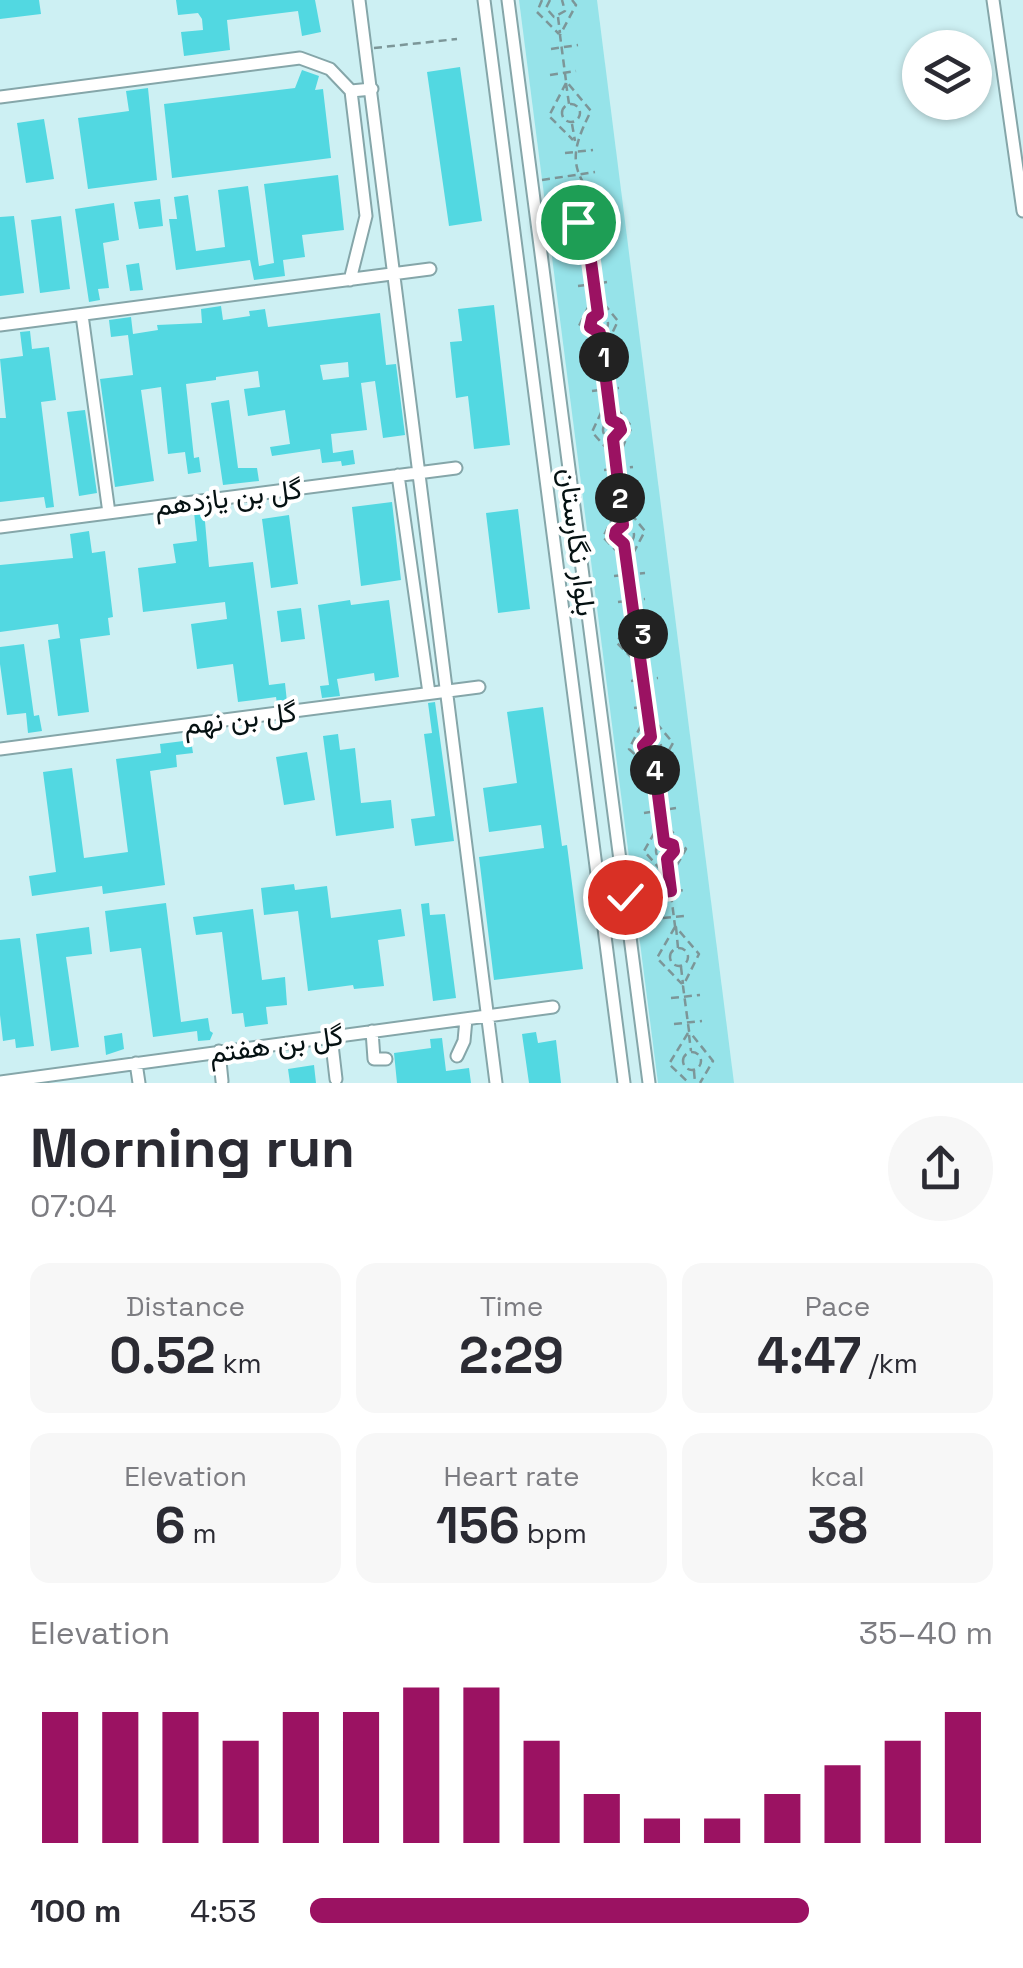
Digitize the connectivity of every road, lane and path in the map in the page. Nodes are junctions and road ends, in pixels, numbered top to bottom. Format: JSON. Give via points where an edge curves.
{"nodes":[{"id":1,"x":360,"y":0,"type":"edge"},
{"id":2,"x":484,"y":0,"type":"edge"},
{"id":3,"x":508,"y":0,"type":"edge"},
{"id":4,"x":542,"y":0,"type":"edge"},
{"id":5,"x":550,"y":0,"type":"edge"},
{"id":6,"x":562,"y":0,"type":"edge"},
{"id":7,"x":572,"y":0,"type":"edge"},
{"id":8,"x":994,"y":0,"type":"edge"},
{"id":9,"x":558,"y":17,"type":"junction"},
{"id":10,"x":560,"y":35,"type":"junction"},
{"id":11,"x":457,"y":39,"type":"dead end"},
{"id":12,"x":578,"y":45,"type":"dead end"},
{"id":13,"x":562,"y":47,"type":"junction"},
{"id":14,"x":366,"y":49,"type":"junction"},
{"id":15,"x":551,"y":49,"type":"dead end"},
{"id":16,"x":576,"y":71,"type":"dead end"},
{"id":17,"x":565,"y":72,"type":"junction"},
{"id":18,"x":550,"y":74,"type":"dead end"},
{"id":19,"x":566,"y":81,"type":"junction"},
{"id":20,"x":372,"y":89,"type":"junction"},
{"id":21,"x":351,"y":91,"type":"junction"},
{"id":22,"x":0,"y":97,"type":"edge"},
{"id":23,"x":570,"y":104,"type":"junction"},
{"id":24,"x":572,"y":122,"type":"junction"},
{"id":25,"x":575,"y":142,"type":"junction"},
{"id":26,"x":593,"y":150,"type":"dead end"},
{"id":27,"x":576,"y":152,"type":"junction"},
{"id":28,"x":565,"y":153,"type":"dead end"},
{"id":29,"x":595,"y":172,"type":"dead end"},
{"id":30,"x":579,"y":175,"type":"junction"},
{"id":31,"x":532,"y":182,"type":"junction"},
{"id":32,"x":580,"y":183,"type":"junction"},
{"id":33,"x":583,"y":205,"type":"junction"},
{"id":34,"x":1023,"y":211,"type":"edge"},
{"id":35,"x":586,"y":224,"type":"junction"},
{"id":36,"x":588,"y":243,"type":"junction"},
{"id":37,"x":606,"y":253,"type":"dead end"},
{"id":38,"x":590,"y":255,"type":"junction"},
{"id":39,"x":578,"y":256,"type":"dead end"},
{"id":40,"x":430,"y":269,"type":"dead end"},
{"id":41,"x":395,"y":274,"type":"junction"},
{"id":42,"x":350,"y":280,"type":"junction"},
{"id":43,"x":607,"y":282,"type":"dead end"},
{"id":44,"x":594,"y":284,"type":"junction"},
{"id":45,"x":578,"y":286,"type":"dead end"},
{"id":46,"x":595,"y":293,"type":"junction"},
{"id":47,"x":598,"y":314,"type":"junction"},
{"id":48,"x":82,"y":315,"type":"junction"},
{"id":49,"x":0,"y":325,"type":"edge"},
{"id":50,"x":600,"y":333,"type":"junction"},
{"id":51,"x":603,"y":352,"type":"junction"},
{"id":52,"x":618,"y":362,"type":"dead end"},
{"id":53,"x":605,"y":364,"type":"junction"},
{"id":54,"x":591,"y":365,"type":"dead end"},
{"id":55,"x":619,"y":388,"type":"dead end"},
{"id":56,"x":607,"y":390,"type":"junction"},
{"id":57,"x":592,"y":392,"type":"dead end"},
{"id":58,"x":608,"y":398,"type":"junction"},
{"id":59,"x":611,"y":420,"type":"junction"},
{"id":60,"x":613,"y":439,"type":"junction"},
{"id":61,"x":616,"y":459,"type":"junction"},
{"id":62,"x":633,"y":466,"type":"dead end"},
{"id":63,"x":456,"y":468,"type":"dead end"},
{"id":64,"x":618,"y":468,"type":"junction"},
{"id":65,"x":604,"y":470,"type":"dead end"},
{"id":66,"x":420,"y":472,"type":"junction"},
{"id":67,"x":398,"y":475,"type":"junction"},
{"id":68,"x":634,"y":493,"type":"dead end"},
{"id":69,"x":620,"y":495,"type":"junction"},
{"id":70,"x":604,"y":496,"type":"dead end"},
{"id":71,"x":621,"y":502,"type":"junction"},
{"id":72,"x":109,"y":513,"type":"junction"},
{"id":73,"x":623,"y":525,"type":"junction"},
{"id":74,"x":0,"y":527,"type":"edge"},
{"id":75,"x":624,"y":544,"type":"junction"},
{"id":76,"x":628,"y":563,"type":"junction"},
{"id":77,"x":645,"y":572,"type":"dead end"},
{"id":78,"x":630,"y":574,"type":"junction"},
{"id":79,"x":614,"y":576,"type":"dead end"},
{"id":80,"x":645,"y":599,"type":"dead end"},
{"id":81,"x":632,"y":600,"type":"junction"},
{"id":82,"x":618,"y":602,"type":"dead end"},
{"id":83,"x":633,"y":606,"type":"junction"},
{"id":84,"x":636,"y":632,"type":"junction"},
{"id":85,"x":639,"y":650,"type":"junction"},
{"id":86,"x":642,"y":668,"type":"junction"},
{"id":87,"x":658,"y":678,"type":"dead end"},
{"id":88,"x":644,"y":680,"type":"junction"},
{"id":89,"x":631,"y":682,"type":"dead end"},
{"id":90,"x":479,"y":687,"type":"dead end"},
{"id":91,"x":448,"y":691,"type":"junction"},
{"id":92,"x":430,"y":693,"type":"junction"},
{"id":93,"x":659,"y":704,"type":"dead end"},
{"id":94,"x":647,"y":706,"type":"junction"},
{"id":95,"x":634,"y":708,"type":"dead end"},
{"id":96,"x":648,"y":713,"type":"junction"},
{"id":97,"x":651,"y":737,"type":"junction"},
{"id":98,"x":0,"y":749,"type":"edge"},
{"id":99,"x":653,"y":755,"type":"junction"},
{"id":100,"x":656,"y":774,"type":"junction"},
{"id":101,"x":673,"y":784,"type":"dead end"},
{"id":102,"x":657,"y":785,"type":"junction"},
{"id":103,"x":646,"y":786,"type":"dead end"},
{"id":104,"x":676,"y":808,"type":"dead end"},
{"id":105,"x":660,"y":811,"type":"junction"},
{"id":106,"x":644,"y":813,"type":"dead end"},
{"id":107,"x":662,"y":820,"type":"junction"},
{"id":108,"x":664,"y":842,"type":"junction"},
{"id":109,"x":667,"y":859,"type":"junction"},
{"id":110,"x":670,"y":879,"type":"junction"},
{"id":111,"x":684,"y":890,"type":"dead end"},
{"id":112,"x":671,"y":891,"type":"junction"},
{"id":113,"x":625,"y":897,"type":"junction"},
{"id":114,"x":685,"y":916,"type":"dead end"},
{"id":115,"x":674,"y":917,"type":"junction"},
{"id":116,"x":663,"y":918,"type":"dead end"},
{"id":117,"x":676,"y":926,"type":"junction"},
{"id":118,"x":678,"y":948,"type":"junction"},
{"id":119,"x":681,"y":966,"type":"junction"},
{"id":120,"x":683,"y":986,"type":"junction"},
{"id":121,"x":700,"y":995,"type":"dead end"},
{"id":122,"x":685,"y":996,"type":"junction"},
{"id":123,"x":672,"y":998,"type":"dead end"},
{"id":124,"x":553,"y":1006,"type":"dead end"},
{"id":125,"x":488,"y":1016,"type":"junction"},
{"id":126,"x":466,"y":1018,"type":"junction"},
{"id":127,"x":702,"y":1021,"type":"dead end"},
{"id":128,"x":688,"y":1022,"type":"junction"},
{"id":129,"x":674,"y":1024,"type":"dead end"},
{"id":130,"x":372,"y":1030,"type":"junction"},
{"id":131,"x":689,"y":1032,"type":"junction"},
{"id":132,"x":331,"y":1036,"type":"junction"},
{"id":133,"x":219,"y":1052,"type":"junction"},
{"id":134,"x":691,"y":1053,"type":"junction"},
{"id":135,"x":457,"y":1056,"type":"dead end"},
{"id":136,"x":386,"y":1059,"type":"dead end"},
{"id":137,"x":136,"y":1063,"type":"junction"},
{"id":138,"x":693,"y":1070,"type":"junction"},
{"id":139,"x":60,"y":1078,"type":"edge"},
{"id":140,"x":336,"y":1080,"type":"dead end"},
{"id":141,"x":222,"y":1081,"type":"edge"},
{"id":142,"x":1,"y":1082,"type":"edge"},
{"id":143,"x":139,"y":1083,"type":"edge"},
{"id":144,"x":496,"y":1083,"type":"edge"},
{"id":145,"x":624,"y":1083,"type":"edge"},
{"id":146,"x":649,"y":1083,"type":"edge"},
{"id":147,"x":688,"y":1083,"type":"edge"},
{"id":148,"x":698,"y":1083,"type":"edge"}],
"edges":[{"from":1,"to":14,"type":"street"},
{"from":2,"to":145,"type":"street","name":"بلوار نگارستان"},
{"from":3,"to":31,"type":"street","name":"بلوار نگارستان"},
{"from":4,"to":10,"type":"path","via":[[537,12]]},
{"from":5,"to":9,"type":"path","via":[[547,11]]},
{"from":6,"to":9,"type":"path","via":[[565,10]]},
{"from":7,"to":10,"type":"path","via":[[576,4]]},
{"from":8,"to":34,"type":"street"},
{"from":9,"to":10,"type":"path"},
{"from":10,"to":13,"type":"path"},
{"from":11,"to":14,"type":"path"},
{"from":12,"to":13,"type":"path"},
{"from":13,"to":15,"type":"path"},
{"from":13,"to":17,"type":"path"},
{"from":14,"to":20,"type":"street"},
{"from":16,"to":17,"type":"path"},
{"from":17,"to":18,"type":"path"},
{"from":17,"to":19,"type":"path"},
{"from":19,"to":23,"type":"path"},
{"from":19,"to":25,"type":"path","via":[[591,111]]},
{"from":19,"to":25,"type":"path","via":[[549,116]]},
{"from":20,"to":21,"type":"street"},
{"from":20,"to":41,"type":"street"},
{"from":21,"to":22,"type":"street","via":[[330,69],[300,58]]},
{"from":21,"to":42,"type":"street","via":[[366,216]]},
{"from":23,"to":24,"type":"path","via":[[580,112]]},
{"from":23,"to":24,"type":"path","via":[[562,116]]},
{"from":24,"to":25,"type":"path"},
{"from":25,"to":27,"type":"path"},
{"from":26,"to":27,"type":"path"},
{"from":27,"to":28,"type":"path"},
{"from":27,"to":30,"type":"path"},
{"from":29,"to":30,"type":"path"},
{"from":30,"to":31,"type":"path"},
{"from":30,"to":32,"type":"path"},
{"from":31,"to":113,"type":"street","name":"بلوار نگارستان"},
{"from":32,"to":33,"type":"path"},
{"from":32,"to":36,"type":"path","via":[[605,212]]},
{"from":32,"to":36,"type":"path","via":[[563,217]]},
{"from":33,"to":35,"type":"path","via":[[575,217]]},
{"from":33,"to":35,"type":"path","via":[[594,214]]},
{"from":35,"to":36,"type":"path"},
{"from":36,"to":38,"type":"path"},
{"from":37,"to":38,"type":"path"},
{"from":38,"to":39,"type":"path"},
{"from":38,"to":44,"type":"path"},
{"from":40,"to":41,"type":"street"},
{"from":41,"to":42,"type":"street"},
{"from":41,"to":66,"type":"street"},
{"from":42,"to":48,"type":"street"},
{"from":43,"to":44,"type":"path"},
{"from":44,"to":45,"type":"path"},
{"from":44,"to":46,"type":"path"},
{"from":46,"to":47,"type":"path"},
{"from":46,"to":51,"type":"path","via":[[618,321]]},
{"from":46,"to":51,"type":"path","via":[[579,326]]},
{"from":47,"to":50,"type":"path","via":[[590,324]]},
{"from":47,"to":50,"type":"path","via":[[608,322]]},
{"from":48,"to":49,"type":"street"},
{"from":48,"to":72,"type":"street"},
{"from":50,"to":51,"type":"path"},
{"from":51,"to":53,"type":"path"},
{"from":52,"to":53,"type":"path"},
{"from":53,"to":54,"type":"path"},
{"from":53,"to":56,"type":"path"},
{"from":55,"to":56,"type":"path"},
{"from":56,"to":57,"type":"path"},
{"from":56,"to":58,"type":"path"},
{"from":58,"to":59,"type":"path"},
{"from":58,"to":61,"type":"path","via":[[632,427]]},
{"from":58,"to":61,"type":"path","via":[[592,432]]},
{"from":59,"to":60,"type":"path","via":[[621,430]]},
{"from":59,"to":60,"type":"path","via":[[602,432]]},
{"from":60,"to":61,"type":"path"},
{"from":61,"to":64,"type":"path"},
{"from":62,"to":64,"type":"path"},
{"from":63,"to":66,"type":"street","name":"گل بن یازدهم"},
{"from":64,"to":65,"type":"path"},
{"from":64,"to":69,"type":"path"},
{"from":66,"to":67,"type":"street","name":"گل بن یازدهم"},
{"from":66,"to":91,"type":"street"},
{"from":67,"to":72,"type":"street","name":"گل بن یازدهم"},
{"from":67,"to":92,"type":"street"},
{"from":68,"to":69,"type":"path"},
{"from":69,"to":70,"type":"path"},
{"from":69,"to":71,"type":"path"},
{"from":71,"to":73,"type":"path"},
{"from":71,"to":76,"type":"path","via":[[644,532]]},
{"from":71,"to":76,"type":"path","via":[[603,537]]},
{"from":72,"to":74,"type":"street","name":"گل بن یازدهم"},
{"from":73,"to":75,"type":"path","via":[[615,536]]},
{"from":73,"to":75,"type":"path","via":[[634,534]]},
{"from":75,"to":76,"type":"path"},
{"from":76,"to":78,"type":"path"},
{"from":77,"to":78,"type":"path"},
{"from":78,"to":79,"type":"path"},
{"from":78,"to":81,"type":"path"},
{"from":80,"to":81,"type":"path"},
{"from":81,"to":82,"type":"path"},
{"from":81,"to":83,"type":"path"},
{"from":83,"to":84,"type":"path"},
{"from":83,"to":86,"type":"path","via":[[657,636]]},
{"from":83,"to":86,"type":"path","via":[[616,642]]},
{"from":84,"to":85,"type":"path","via":[[646,638]]},
{"from":84,"to":85,"type":"path","via":[[628,643]]},
{"from":85,"to":86,"type":"path"},
{"from":86,"to":88,"type":"path"},
{"from":87,"to":88,"type":"path"},
{"from":88,"to":89,"type":"path"},
{"from":88,"to":94,"type":"path"},
{"from":90,"to":91,"type":"street","name":"گل بن نهم"},
{"from":91,"to":92,"type":"street","name":"گل بن نهم"},
{"from":91,"to":125,"type":"street"},
{"from":92,"to":98,"type":"street","name":"گل بن نهم"},
{"from":93,"to":94,"type":"path"},
{"from":94,"to":95,"type":"path"},
{"from":94,"to":96,"type":"path"},
{"from":96,"to":97,"type":"path"},
{"from":96,"to":100,"type":"path","via":[[673,744]]},
{"from":96,"to":100,"type":"path","via":[[629,749]]},
{"from":97,"to":99,"type":"path","via":[[643,746]]},
{"from":97,"to":99,"type":"path","via":[[662,744]]},
{"from":99,"to":100,"type":"path"},
{"from":100,"to":102,"type":"path"},
{"from":101,"to":102,"type":"path"},
{"from":102,"to":103,"type":"path"},
{"from":102,"to":105,"type":"path"},
{"from":104,"to":105,"type":"path"},
{"from":105,"to":106,"type":"path"},
{"from":105,"to":107,"type":"path"},
{"from":107,"to":108,"type":"path"},
{"from":107,"to":110,"type":"path","via":[[686,849]]},
{"from":107,"to":110,"type":"path","via":[[644,851]]},
{"from":108,"to":109,"type":"path","via":[[673,845]]},
{"from":108,"to":109,"type":"path","via":[[656,850]]},
{"from":109,"to":110,"type":"path"},
{"from":110,"to":112,"type":"path"},
{"from":111,"to":112,"type":"path"},
{"from":112,"to":113,"type":"path"},
{"from":112,"to":115,"type":"path"},
{"from":113,"to":146,"type":"street","name":"بلوار نگارستان"},
{"from":114,"to":115,"type":"path"},
{"from":115,"to":116,"type":"path"},
{"from":115,"to":117,"type":"path"},
{"from":117,"to":118,"type":"path"},
{"from":117,"to":120,"type":"path","via":[[699,954]]},
{"from":117,"to":120,"type":"path","via":[[657,958]]},
{"from":118,"to":119,"type":"path","via":[[670,958]]},
{"from":118,"to":119,"type":"path","via":[[689,956]]},
{"from":119,"to":120,"type":"path"},
{"from":120,"to":122,"type":"path"},
{"from":121,"to":122,"type":"path"},
{"from":122,"to":123,"type":"path"},
{"from":122,"to":128,"type":"path"},
{"from":124,"to":125,"type":"street","name":"گل بن هفتم"},
{"from":125,"to":126,"type":"street","name":"گل بن هفتم"},
{"from":125,"to":144,"type":"street"},
{"from":126,"to":130,"type":"street","name":"گل بن هفتم"},
{"from":126,"to":135,"type":"street"},
{"from":127,"to":128,"type":"path"},
{"from":128,"to":129,"type":"path"},
{"from":128,"to":131,"type":"path"},
{"from":130,"to":132,"type":"street","name":"گل بن هفتم"},
{"from":130,"to":136,"type":"street","via":[[374,1060]]},
{"from":131,"to":134,"type":"path"},
{"from":131,"to":147,"type":"path","via":[[669,1064]]},
{"from":131,"to":148,"type":"path","via":[[713,1061]]},
{"from":132,"to":133,"type":"street","name":"گل بن هفتم"},
{"from":132,"to":140,"type":"street"},
{"from":133,"to":137,"type":"street","name":"گل بن هفتم"},
{"from":133,"to":141,"type":"street"},
{"from":134,"to":138,"type":"path","via":[[684,1063]]},
{"from":134,"to":138,"type":"path","via":[[701,1060]]},
{"from":137,"to":139,"type":"street","name":"گل بن هفتم"},
{"from":137,"to":143,"type":"street"},
{"from":138,"to":148,"type":"path"},
{"from":139,"to":142,"type":"street","name":"گل بن هفتم"}]}
